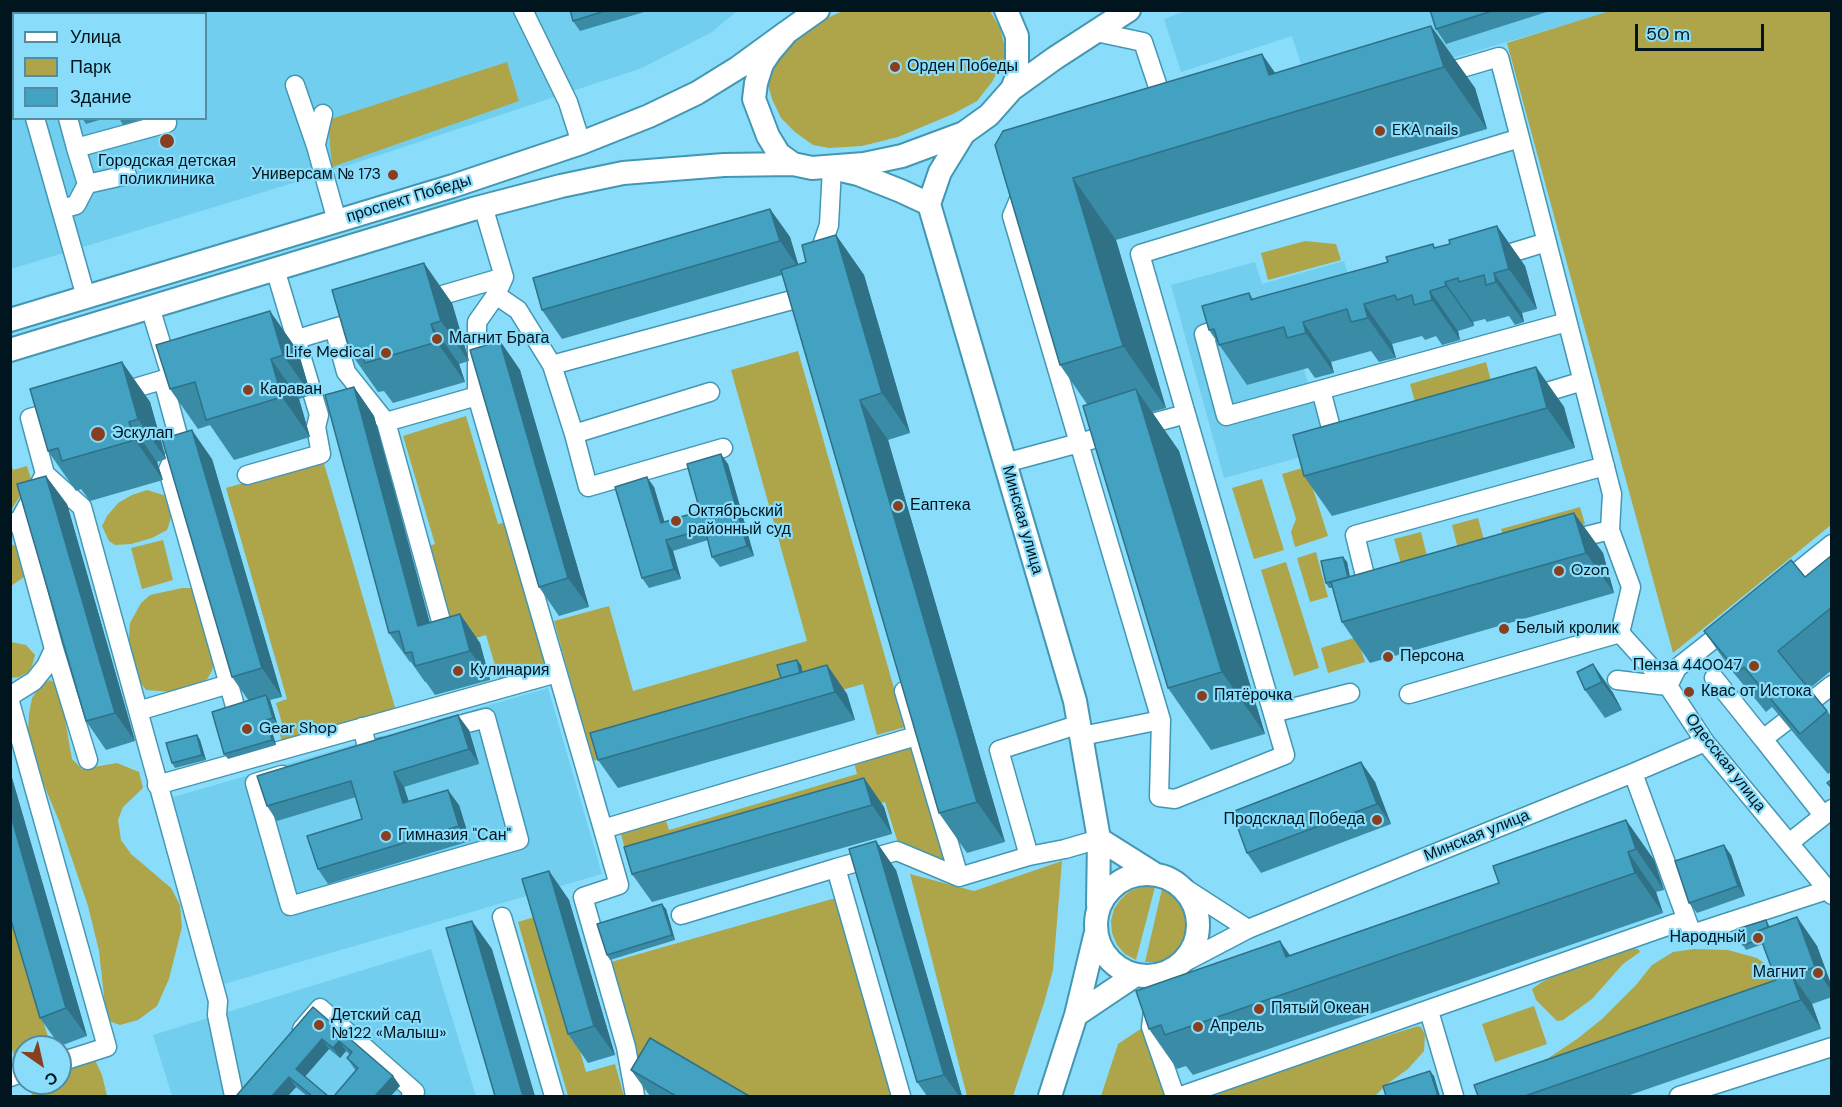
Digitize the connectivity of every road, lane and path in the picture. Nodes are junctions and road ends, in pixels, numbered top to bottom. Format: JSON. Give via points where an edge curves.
{"nodes":[{"id":1,"x":524,"y":10,"type":"edge"},
{"id":2,"x":805,"y":10,"type":"edge"},
{"id":3,"x":818,"y":10,"type":"edge"},
{"id":4,"x":1006,"y":10,"type":"edge"},
{"id":5,"x":1129,"y":10,"type":"edge"},
{"id":6,"x":787,"y":32,"type":"junction"},
{"id":7,"x":1096,"y":32,"type":"junction"},
{"id":8,"x":1421,"y":80,"type":"edge"},
{"id":9,"x":295,"y":85,"type":"dead end"},
{"id":10,"x":1012,"y":89,"type":"junction"},
{"id":11,"x":323,"y":114,"type":"dead end"},
{"id":12,"x":36,"y":120,"type":"edge"},
{"id":13,"x":69,"y":120,"type":"edge"},
{"id":14,"x":166,"y":120,"type":"edge"},
{"id":15,"x":1169,"y":122,"type":"edge"},
{"id":16,"x":963,"y":133,"type":"junction"},
{"id":17,"x":1520,"y":138,"type":"junction"},
{"id":18,"x":581,"y":143,"type":"junction"},
{"id":19,"x":316,"y":146,"type":"junction"},
{"id":20,"x":76,"y":148,"type":"junction"},
{"id":21,"x":793,"y":164,"type":"junction"},
{"id":22,"x":832,"y":168,"type":"junction"},
{"id":23,"x":127,"y":174,"type":"dead end"},
{"id":24,"x":1028,"y":176,"type":"edge"},
{"id":25,"x":87,"y":184,"type":"junction"},
{"id":26,"x":929,"y":204,"type":"junction"},
{"id":27,"x":483,"y":206,"type":"junction"},
{"id":28,"x":61,"y":209,"type":"junction"},
{"id":29,"x":337,"y":221,"type":"junction"},
{"id":30,"x":1546,"y":242,"type":"junction"},
{"id":31,"x":1479,"y":262,"type":"edge"},
{"id":32,"x":275,"y":269,"type":"junction"},
{"id":33,"x":504,"y":277,"type":"junction"},
{"id":34,"x":496,"y":295,"type":"junction"},
{"id":35,"x":86,"y":297,"type":"junction"},
{"id":36,"x":792,"y":300,"type":"junction"},
{"id":37,"x":150,"y":307,"type":"junction"},
{"id":38,"x":401,"y":308,"type":"edge"},
{"id":39,"x":378,"y":314,"type":"edge"},
{"id":40,"x":10,"y":320,"type":"edge"},
{"id":41,"x":798,"y":320,"type":"edge"},
{"id":42,"x":1246,"y":320,"type":"edge"},
{"id":43,"x":1567,"y":322,"type":"junction"},
{"id":44,"x":334,"y":328,"type":"junction"},
{"id":45,"x":297,"y":339,"type":"junction"},
{"id":46,"x":10,"y":350,"type":"edge"},
{"id":47,"x":251,"y":353,"type":"edge"},
{"id":48,"x":552,"y":365,"type":"junction"},
{"id":49,"x":205,"y":367,"type":"edge"},
{"id":50,"x":167,"y":379,"type":"junction"},
{"id":51,"x":1583,"y":381,"type":"junction"},
{"id":52,"x":1321,"y":390,"type":"junction"},
{"id":53,"x":710,"y":392,"type":"dead end"},
{"id":54,"x":477,"y":396,"type":"junction"},
{"id":55,"x":97,"y":399,"type":"edge"},
{"id":56,"x":1516,"y":401,"type":"edge"},
{"id":57,"x":75,"y":406,"type":"edge"},
{"id":58,"x":1186,"y":414,"type":"junction"},
{"id":59,"x":386,"y":422,"type":"junction"},
{"id":60,"x":574,"y":434,"type":"junction"},
{"id":61,"x":1079,"y":443,"type":"junction"},
{"id":62,"x":723,"y":448,"type":"dead end"},
{"id":63,"x":1348,"y":450,"type":"edge"},
{"id":64,"x":1005,"y":463,"type":"junction"},
{"id":65,"x":1605,"y":466,"type":"junction"},
{"id":66,"x":45,"y":474,"type":"junction"},
{"id":67,"x":247,"y":475,"type":"dead end"},
{"id":68,"x":15,"y":522,"type":"edge"},
{"id":69,"x":1610,"y":530,"type":"junction"},
{"id":70,"x":1832,"y":544,"type":"edge"},
{"id":71,"x":1546,"y":546,"type":"edge"},
{"id":72,"x":1392,"y":586,"type":"edge"},
{"id":73,"x":1768,"y":596,"type":"edge"},
{"id":74,"x":1741,"y":618,"type":"edge"},
{"id":75,"x":1620,"y":633,"type":"junction"},
{"id":76,"x":446,"y":639,"type":"edge"},
{"id":77,"x":54,"y":649,"type":"junction"},
{"id":78,"x":898,"y":670,"type":"edge"},
{"id":79,"x":557,"y":673,"type":"junction"},
{"id":80,"x":1714,"y":678,"type":"edge"},
{"id":81,"x":1617,"y":680,"type":"dead end"},
{"id":82,"x":228,"y":684,"type":"junction"},
{"id":83,"x":1668,"y":686,"type":"junction"},
{"id":84,"x":1350,"y":693,"type":"dead end"},
{"id":85,"x":1409,"y":694,"type":"dead end"},
{"id":86,"x":10,"y":696,"type":"edge"},
{"id":87,"x":10,"y":702,"type":"edge"},
{"id":88,"x":235,"y":706,"type":"edge"},
{"id":89,"x":138,"y":711,"type":"junction"},
{"id":90,"x":1273,"y":713,"type":"junction"},
{"id":91,"x":1161,"y":720,"type":"junction"},
{"id":92,"x":1785,"y":722,"type":"edge"},
{"id":93,"x":362,"y":727,"type":"junction"},
{"id":94,"x":1081,"y":730,"type":"junction"},
{"id":95,"x":422,"y":736,"type":"edge"},
{"id":96,"x":916,"y":736,"type":"junction"},
{"id":97,"x":1763,"y":739,"type":"junction"},
{"id":98,"x":400,"y":742,"type":"edge"},
{"id":99,"x":1705,"y":742,"type":"junction"},
{"id":100,"x":87,"y":760,"type":"dead end"},
{"id":101,"x":300,"y":770,"type":"edge"},
{"id":102,"x":1632,"y":773,"type":"junction"},
{"id":103,"x":157,"y":785,"type":"junction"},
{"id":104,"x":1827,"y":812,"type":"edge"},
{"id":105,"x":603,"y":829,"type":"junction"},
{"id":106,"x":1099,"y":839,"type":"junction"},
{"id":107,"x":1789,"y":843,"type":"junction"},
{"id":108,"x":1029,"y":856,"type":"junction"},
{"id":109,"x":836,"y":868,"type":"junction"},
{"id":110,"x":1153,"y":873,"type":"junction"},
{"id":111,"x":959,"y":877,"type":"junction"},
{"id":112,"x":1180,"y":885,"type":"junction"},
{"id":113,"x":1829,"y":892,"type":"edge"},
{"id":114,"x":1098,"y":905,"type":"junction"},
{"id":115,"x":681,"y":915,"type":"dead end"},
{"id":116,"x":502,"y":917,"type":"dead end"},
{"id":117,"x":1248,"y":928,"type":"junction"},
{"id":118,"x":1692,"y":934,"type":"junction"},
{"id":119,"x":1095,"y":936,"type":"junction"},
{"id":120,"x":1183,"y":963,"type":"junction"},
{"id":121,"x":1134,"y":976,"type":"junction"},
{"id":122,"x":1158,"y":976,"type":"junction"},
{"id":123,"x":1429,"y":1011,"type":"junction"},
{"id":124,"x":1076,"y":1015,"type":"junction"},
{"id":125,"x":290,"y":1043,"type":"edge"},
{"id":126,"x":1832,"y":1047,"type":"edge"},
{"id":127,"x":72,"y":1058,"type":"edge"},
{"id":128,"x":234,"y":1096,"type":"edge"},
{"id":129,"x":411,"y":1096,"type":"edge"},
{"id":130,"x":554,"y":1096,"type":"edge"},
{"id":131,"x":635,"y":1096,"type":"edge"},
{"id":132,"x":902,"y":1096,"type":"edge"},
{"id":133,"x":1050,"y":1096,"type":"edge"},
{"id":134,"x":1175,"y":1096,"type":"edge"},
{"id":135,"x":1181,"y":1096,"type":"edge"},
{"id":136,"x":1454,"y":1096,"type":"edge"},
{"id":137,"x":1679,"y":1096,"type":"edge"}],
"edges":[{"from":1,"to":18,"type":"street","via":[[568,102]]},
{"from":2,"to":6,"type":"street"},
{"from":3,"to":6,"type":"main road","name":"проспект Победы"},
{"from":4,"to":10,"type":"main road","via":[[1018,46],[1017,77]]},
{"from":5,"to":7,"type":"main road"},
{"from":6,"to":18,"type":"main road","name":"проспект Победы","via":[[697,93]]},
{"from":6,"to":21,"type":"main road","via":[[762,64],[754,99],[768,136],[779,154]]},
{"from":7,"to":10,"type":"main road"},
{"from":7,"to":15,"type":"street","via":[[1143,42]]},
{"from":8,"to":17,"type":"street","via":[[1499,57]]},
{"from":9,"to":19,"type":"street"},
{"from":10,"to":16,"type":"main road","via":[[988,115]]},
{"from":11,"to":19,"type":"street"},
{"from":12,"to":28,"type":"street"},
{"from":13,"to":20,"type":"street"},
{"from":14,"to":20,"type":"street","via":[[167,123]]},
{"from":16,"to":22,"type":"main road","via":[[902,156]]},
{"from":16,"to":26,"type":"main road","via":[[940,172]]},
{"from":17,"to":30,"type":"street"},
{"from":17,"to":58,"type":"street","via":[[1140,254]]},
{"from":18,"to":29,"type":"main road","name":"проспект Победы"},
{"from":19,"to":29,"type":"street"},
{"from":20,"to":25,"type":"street"},
{"from":21,"to":22,"type":"main road","name":"проспект Победы"},
{"from":21,"to":27,"type":"main road","name":"проспект Победы","via":[[623,173]]},
{"from":22,"to":26,"type":"main road","via":[[858,174]]},
{"from":22,"to":36,"type":"street","via":[[829,225],[814,269]]},
{"from":23,"to":25,"type":"street"},
{"from":24,"to":61,"type":"street","via":[[1012,216]]},
{"from":25,"to":28,"type":"street","via":[[76,205]]},
{"from":26,"to":64,"type":"main road","name":"Минская улица"},
{"from":27,"to":32,"type":"main road","name":"проспект Победы"},
{"from":27,"to":33,"type":"street"},
{"from":28,"to":35,"type":"street"},
{"from":29,"to":35,"type":"main road","name":"проспект Победы"},
{"from":30,"to":31,"type":"street"},
{"from":30,"to":43,"type":"street"},
{"from":32,"to":37,"type":"main road","name":"проспект Победы"},
{"from":32,"to":45,"type":"street"},
{"from":33,"to":34,"type":"street"},
{"from":33,"to":38,"type":"street"},
{"from":34,"to":48,"type":"street","via":[[518,309]]},
{"from":34,"to":54,"type":"street","via":[[477,322]]},
{"from":35,"to":40,"type":"main road","name":"проспект Победы"},
{"from":36,"to":41,"type":"street"},
{"from":36,"to":48,"type":"street"},
{"from":37,"to":46,"type":"main road","name":"проспект Победы"},
{"from":37,"to":50,"type":"street"},
{"from":39,"to":44,"type":"street"},
{"from":42,"to":52,"type":"street","via":[[1204,334],[1226,416]]},
{"from":43,"to":51,"type":"street"},
{"from":43,"to":52,"type":"street"},
{"from":44,"to":45,"type":"street"},
{"from":44,"to":59,"type":"street","via":[[346,372]]},
{"from":45,"to":47,"type":"street"},
{"from":45,"to":67,"type":"street","via":[[319,415],[316,427],[321,454]]},
{"from":48,"to":60,"type":"street"},
{"from":49,"to":50,"type":"street"},
{"from":50,"to":55,"type":"street"},
{"from":50,"to":82,"type":"street","via":[[180,443],[168,470]]},
{"from":51,"to":56,"type":"street"},
{"from":51,"to":65,"type":"street"},
{"from":52,"to":63,"type":"street","via":[[1337,453]]},
{"from":53,"to":60,"type":"street"},
{"from":54,"to":59,"type":"street"},
{"from":54,"to":79,"type":"street"},
{"from":57,"to":66,"type":"street","via":[[30,418]]},
{"from":58,"to":61,"type":"street"},
{"from":58,"to":90,"type":"street"},
{"from":59,"to":76,"type":"street"},
{"from":60,"to":62,"type":"street","via":[[588,487]]},
{"from":61,"to":64,"type":"street"},
{"from":61,"to":91,"type":"street"},
{"from":64,"to":94,"type":"main road","name":"Минская улица"},
{"from":65,"to":69,"type":"street","via":[[1612,494]]},
{"from":65,"to":72,"type":"street","via":[[1355,535],[1369,592]]},
{"from":66,"to":68,"type":"street"},
{"from":66,"to":89,"type":"street","via":[[82,507]]},
{"from":68,"to":77,"type":"street"},
{"from":69,"to":71,"type":"street"},
{"from":69,"to":75,"type":"street","via":[[1631,587]]},
{"from":70,"to":73,"type":"street"},
{"from":74,"to":83,"type":"street","via":[[1677,668]]},
{"from":75,"to":83,"type":"street","name":"Одесская улица"},
{"from":75,"to":85,"type":"street"},
{"from":77,"to":86,"type":"street","via":[[34,681]]},
{"from":77,"to":100,"type":"street"},
{"from":78,"to":96,"type":"street"},
{"from":79,"to":93,"type":"street"},
{"from":79,"to":105,"type":"street"},
{"from":80,"to":97,"type":"street"},
{"from":81,"to":83,"type":"street"},
{"from":82,"to":88,"type":"street"},
{"from":82,"to":89,"type":"street"},
{"from":83,"to":99,"type":"street","name":"Одесская улица"},
{"from":84,"to":90,"type":"street"},
{"from":87,"to":127,"type":"street","via":[[107,1047]]},
{"from":89,"to":103,"type":"street"},
{"from":90,"to":91,"type":"street","via":[[1285,755],[1175,799],[1159,797]]},
{"from":91,"to":94,"type":"street"},
{"from":92,"to":97,"type":"street"},
{"from":93,"to":98,"type":"street","via":[[362,753]]},
{"from":93,"to":103,"type":"street"},
{"from":94,"to":106,"type":"main road","name":"Минская улица"},
{"from":94,"to":108,"type":"street","via":[[999,750]]},
{"from":95,"to":101,"type":"street","via":[[486,718],[519,840],[290,906],[255,783]]},
{"from":96,"to":105,"type":"street"},
{"from":96,"to":111,"type":"street"},
{"from":97,"to":104,"type":"street"},
{"from":99,"to":102,"type":"street","name":"Минская улица"},
{"from":99,"to":107,"type":"street","name":"Одесская улица"},
{"from":102,"to":117,"type":"street","name":"Минская улица"},
{"from":102,"to":118,"type":"street"},
{"from":103,"to":128,"type":"street","via":[[219,1001],[217,1015]]},
{"from":104,"to":107,"type":"street"},
{"from":105,"to":131,"type":"street","via":[[619,885],[583,897],[626,1047]]},
{"from":106,"to":108,"type":"street"},
{"from":106,"to":110,"type":"main road"},
{"from":106,"to":114,"type":"main road","name":"Минская улица"},
{"from":107,"to":113,"type":"street","name":"Одесская улица"},
{"from":108,"to":111,"type":"street"},
{"from":109,"to":111,"type":"street","via":[[897,852]]},
{"from":109,"to":115,"type":"street"},
{"from":109,"to":132,"type":"street"},
{"from":110,"to":112,"type":"main road"},
{"from":110,"to":114,"type":"main road","via":[[1120,880]]},
{"from":112,"to":117,"type":"street"},
{"from":112,"to":120,"type":"main road","via":[[1197,909],[1197,939]]},
{"from":113,"to":118,"type":"street"},
{"from":114,"to":119,"type":"main road"},
{"from":116,"to":130,"type":"street"},
{"from":117,"to":120,"type":"street","name":"Минская улица"},
{"from":118,"to":123,"type":"street","via":[[1676,924]]},
{"from":119,"to":121,"type":"main road","via":[[1110,963]]},
{"from":119,"to":124,"type":"main road"},
{"from":120,"to":122,"type":"main road"},
{"from":121,"to":122,"type":"main road"},
{"from":121,"to":124,"type":"main road"},
{"from":122,"to":134,"type":"street","via":[[1151,1027]]},
{"from":123,"to":135,"type":"street"},
{"from":123,"to":136,"type":"street"},
{"from":124,"to":133,"type":"main road"},
{"from":125,"to":129,"type":"street","via":[[320,1008],[415,1092]]},
{"from":126,"to":137,"type":"street"}]}
